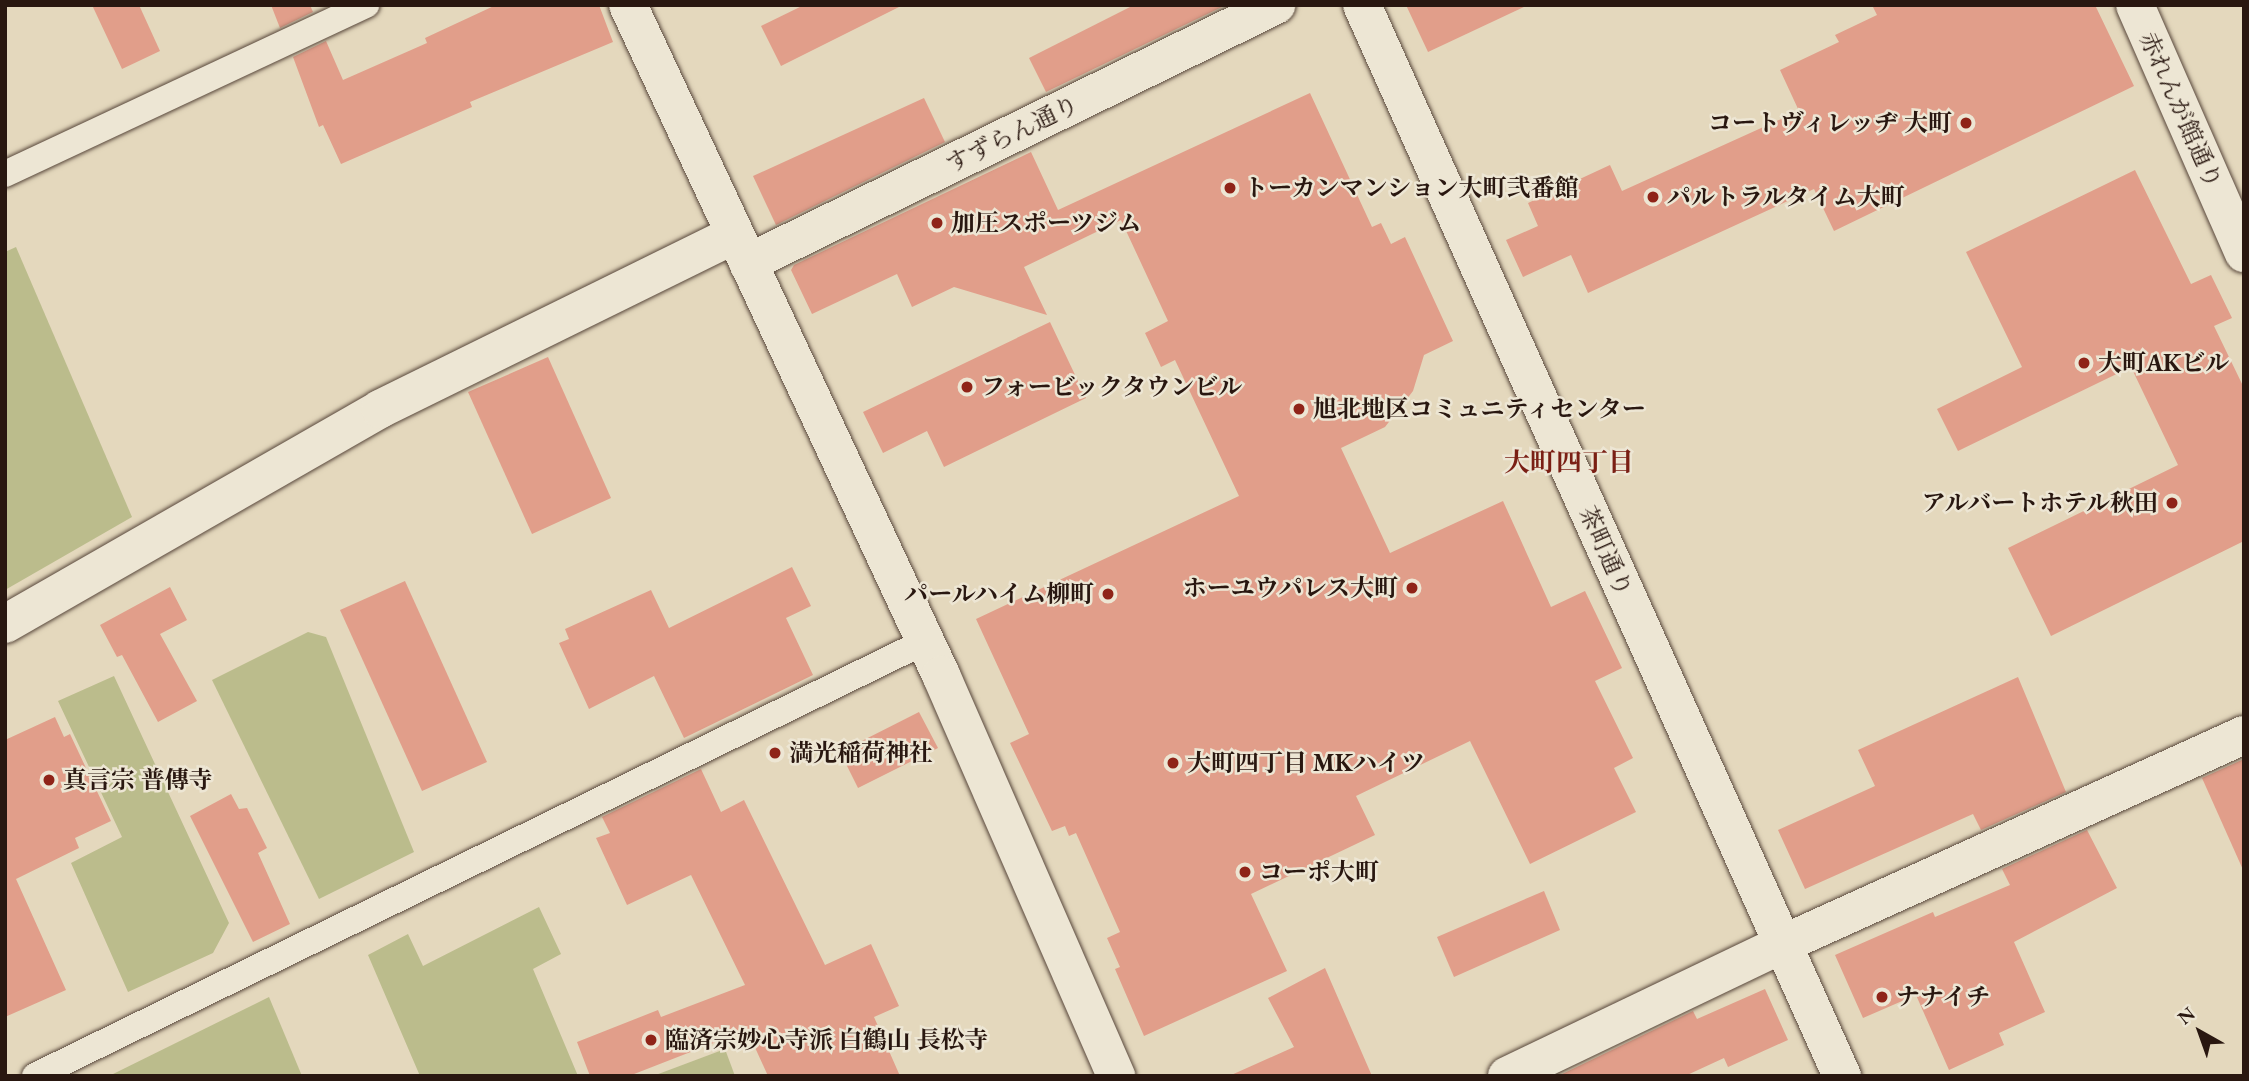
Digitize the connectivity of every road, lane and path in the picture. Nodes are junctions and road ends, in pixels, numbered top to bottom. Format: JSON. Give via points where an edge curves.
{"nodes":[{"id":1,"x":366,"y":5,"type":"edge"},
{"id":2,"x":628,"y":5,"type":"edge"},
{"id":3,"x":1276,"y":5,"type":"edge"},
{"id":4,"x":1362,"y":5,"type":"edge"},
{"id":5,"x":2135,"y":5,"type":"edge"},
{"id":6,"x":5,"y":174,"type":"edge"},
{"id":7,"x":741,"y":249,"type":"junction"},
{"id":8,"x":2244,"y":253,"type":"edge"},
{"id":9,"x":5,"y":624,"type":"edge"},
{"id":10,"x":926,"y":641,"type":"junction"},
{"id":11,"x":2244,"y":735,"type":"edge"},
{"id":12,"x":1783,"y":944,"type":"junction"},
{"id":13,"x":35,"y":1076,"type":"edge"},
{"id":14,"x":1116,"y":1076,"type":"edge"},
{"id":15,"x":1507,"y":1076,"type":"edge"},
{"id":16,"x":1842,"y":1076,"type":"edge"}],
"edges":[{"from":1,"to":6,"type":"lane"},
{"from":2,"to":7,"type":"street"},
{"from":3,"to":7,"type":"street","name":"すずらん通り"},
{"from":4,"to":12,"type":"street","name":"茶町通り"},
{"from":5,"to":8,"type":"street","name":"赤れんが館通り"},
{"from":7,"to":9,"type":"street","name":"すずらん通り","via":[[380,409]]},
{"from":7,"to":10,"type":"street"},
{"from":10,"to":13,"type":"lane"},
{"from":10,"to":14,"type":"street"},
{"from":11,"to":12,"type":"street"},
{"from":12,"to":15,"type":"street"},
{"from":12,"to":16,"type":"street","name":"茶町通り"}]}
